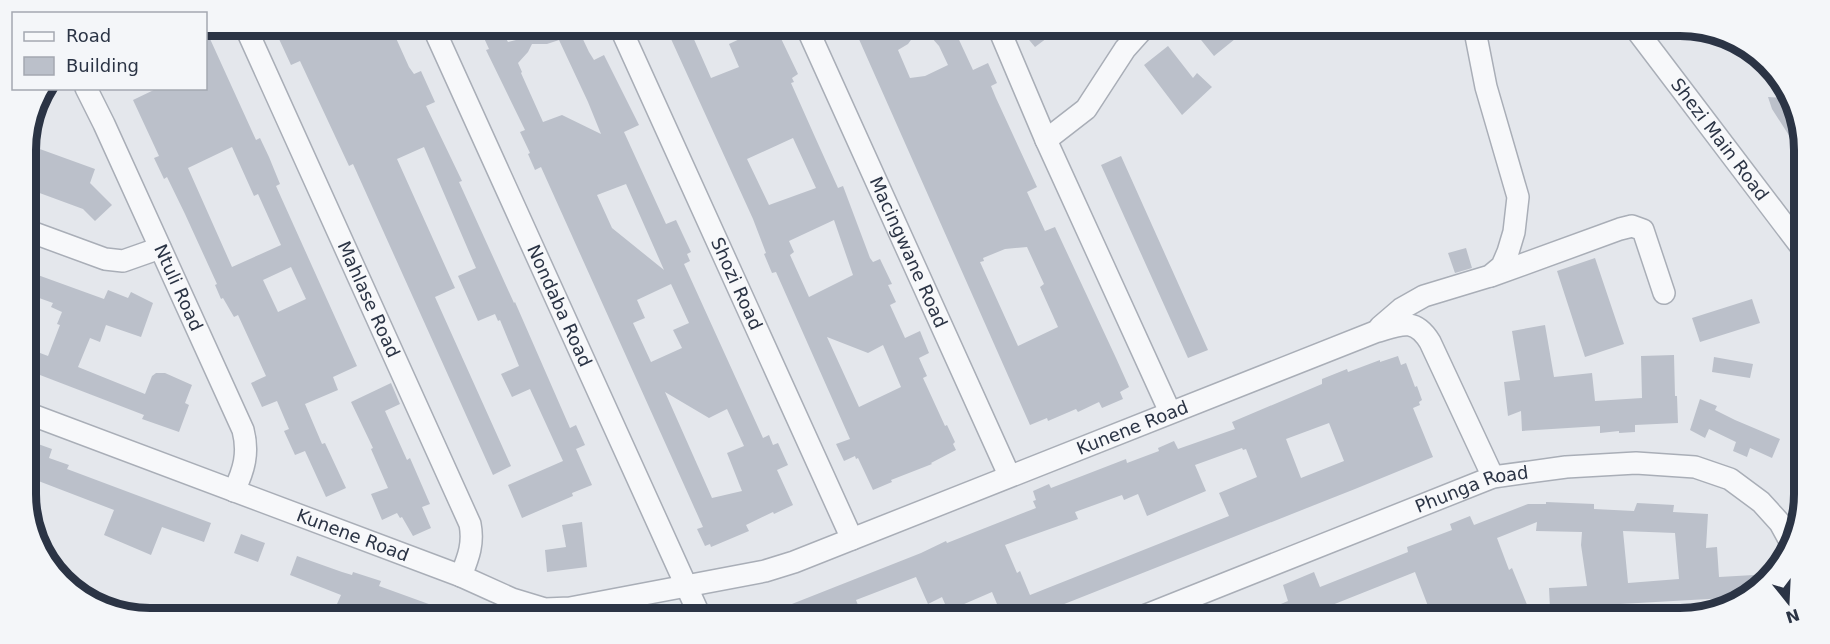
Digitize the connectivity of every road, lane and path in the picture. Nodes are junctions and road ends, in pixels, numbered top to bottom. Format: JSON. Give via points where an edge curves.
{"nodes":[{"id":1,"x":250,"y":36,"type":"edge"},
{"id":2,"x":437,"y":36,"type":"edge"},
{"id":3,"x":624,"y":36,"type":"edge"},
{"id":4,"x":811,"y":36,"type":"edge"},
{"id":5,"x":1002,"y":36,"type":"edge"},
{"id":6,"x":1137,"y":36,"type":"edge"},
{"id":7,"x":1476,"y":36,"type":"edge"},
{"id":8,"x":1641,"y":36,"type":"edge"},
{"id":9,"x":87,"y":90,"type":"edge"},
{"id":10,"x":1046,"y":140,"type":"junction"},
{"id":11,"x":36,"y":234,"type":"edge"},
{"id":12,"x":1794,"y":237,"type":"edge"},
{"id":13,"x":160,"y":248,"type":"junction"},
{"id":14,"x":1490,"y":276,"type":"junction"},
{"id":15,"x":1664,"y":293,"type":"dead end"},
{"id":16,"x":1375,"y":332,"type":"junction"},
{"id":17,"x":1170,"y":412,"type":"junction"},
{"id":18,"x":36,"y":416,"type":"edge"},
{"id":19,"x":1009,"y":475,"type":"junction"},
{"id":20,"x":1492,"y":477,"type":"junction"},
{"id":21,"x":234,"y":492,"type":"junction"},
{"id":22,"x":1786,"y":534,"type":"edge"},
{"id":23,"x":852,"y":539,"type":"junction"},
{"id":24,"x":461,"y":576,"type":"junction"},
{"id":25,"x":686,"y":585,"type":"junction"},
{"id":26,"x":541,"y":608,"type":"edge"},
{"id":27,"x":570,"y":608,"type":"edge"},
{"id":28,"x":696,"y":608,"type":"edge"},
{"id":29,"x":1164,"y":608,"type":"edge"}],
"edges":[{"from":1,"to":24,"type":"street","name":"Mahlase Road","via":[[470,524],[471,549]]},
{"from":2,"to":25,"type":"street","name":"Nondaba Road"},
{"from":3,"to":23,"type":"street","name":"Shozi Road"},
{"from":4,"to":19,"type":"street","name":"Macingwane Road"},
{"from":5,"to":10,"type":"street"},
{"from":6,"to":10,"type":"street","via":[[1086,109]]},
{"from":7,"to":14,"type":"street","via":[[1486,87],[1518,198],[1509,252],[1502,266]]},
{"from":8,"to":12,"type":"street","name":"Shezi Main Road"},
{"from":9,"to":13,"type":"street","name":"Ntuli Road"},
{"from":10,"to":17,"type":"street"},
{"from":11,"to":13,"type":"street","via":[[105,259],[123,261]]},
{"from":13,"to":21,"type":"street","name":"Ntuli Road","via":[[243,430],[246,457]]},
{"from":14,"to":15,"type":"street","via":[[1632,226],[1643,230]]},
{"from":14,"to":16,"type":"street","via":[[1424,296],[1401,309]]},
{"from":16,"to":17,"type":"street","name":"Kunene Road"},
{"from":16,"to":20,"type":"street","name":"Kunene Road","via":[[1402,324],[1423,330]]},
{"from":17,"to":19,"type":"street","name":"Kunene Road"},
{"from":18,"to":21,"type":"street","name":"Kunene Road"},
{"from":19,"to":23,"type":"street","name":"Kunene Road"},
{"from":20,"to":22,"type":"street","name":"Phunga Road","via":[[1566,466],[1636,463],[1695,467],[1730,479],[1761,502]]},
{"from":20,"to":29,"type":"street","name":"Phunga Road"},
{"from":21,"to":24,"type":"street","name":"Kunene Road"},
{"from":23,"to":25,"type":"street","name":"Kunene Road","via":[[765,571]]},
{"from":24,"to":26,"type":"street","name":"Kunene Road"},
{"from":25,"to":27,"type":"street","name":"Kunene Road"},
{"from":25,"to":28,"type":"street"}]}
